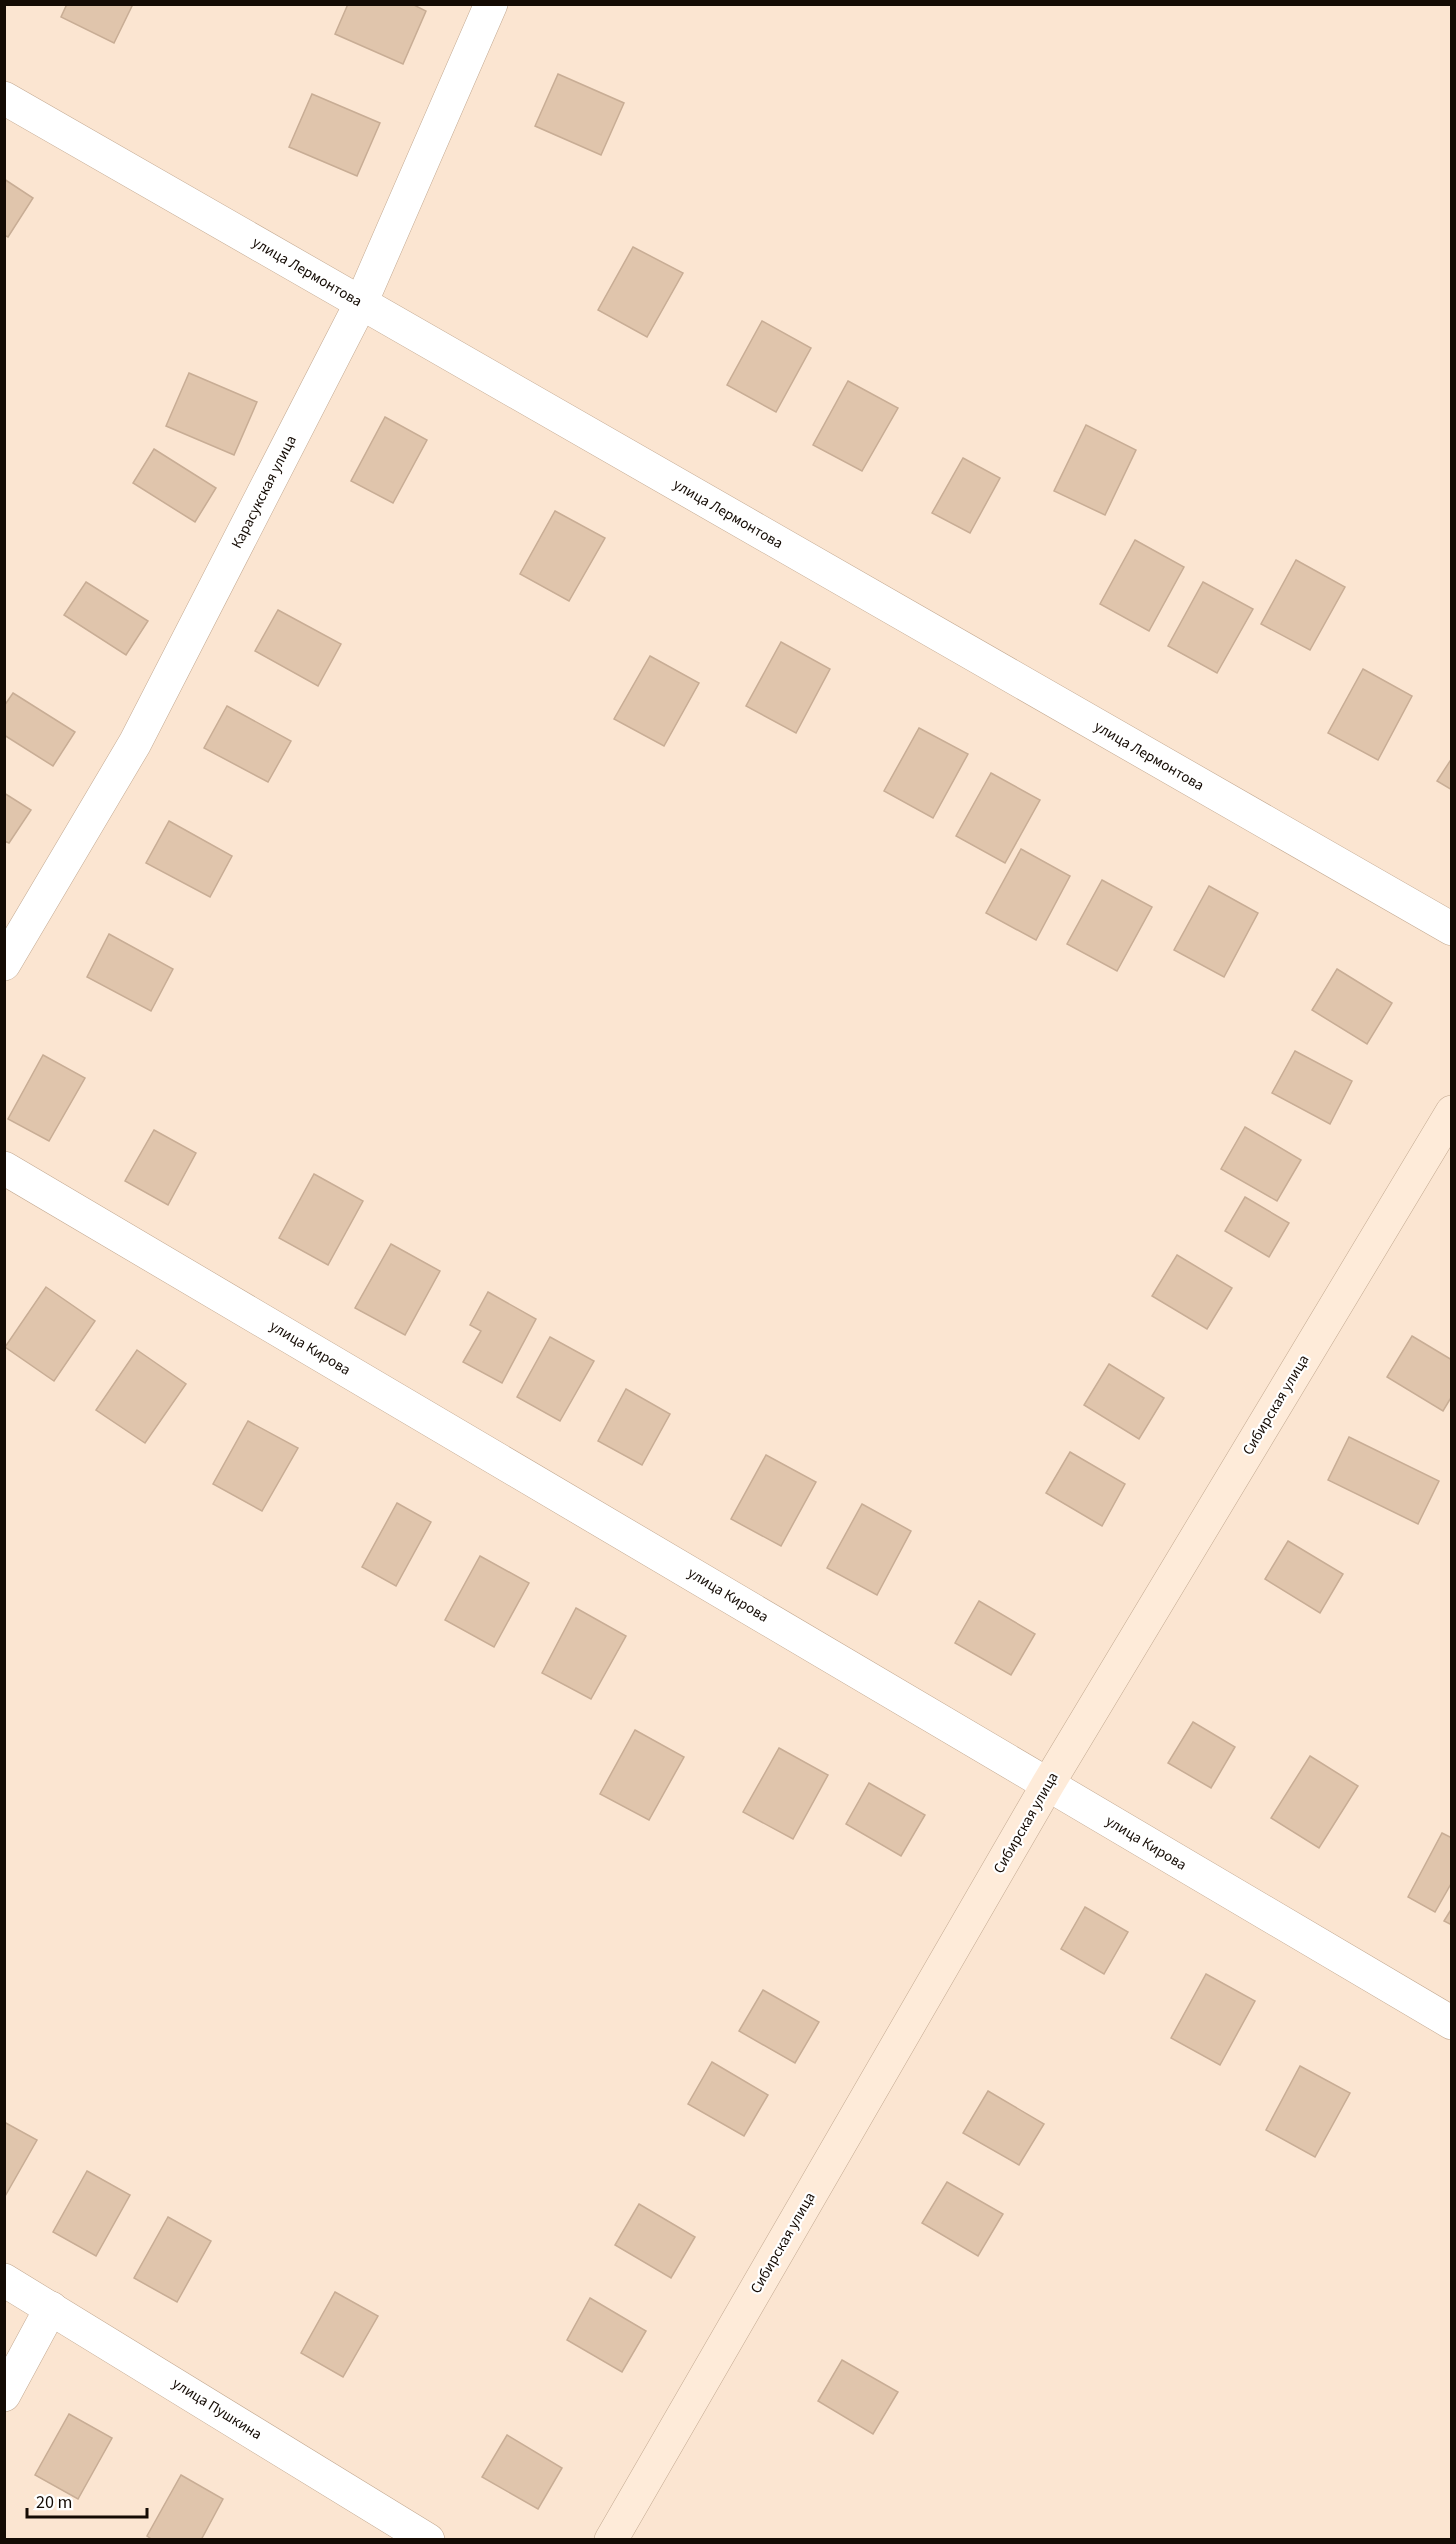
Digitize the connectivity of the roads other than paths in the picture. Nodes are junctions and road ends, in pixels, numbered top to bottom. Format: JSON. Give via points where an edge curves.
{"nodes":[{"id":1,"x":491,"y":4,"type":"edge"},
{"id":2,"x":4,"y":98,"type":"edge"},
{"id":3,"x":361,"y":303,"type":"junction"},
{"id":4,"x":1452,"y":929,"type":"edge"},
{"id":5,"x":4,"y":964,"type":"edge"},
{"id":6,"x":1452,"y":1112,"type":"edge"},
{"id":7,"x":4,"y":1168,"type":"edge"},
{"id":8,"x":1048,"y":1784,"type":"junction"},
{"id":9,"x":1452,"y":2023,"type":"edge"},
{"id":10,"x":4,"y":2280,"type":"edge"},
{"id":11,"x":51,"y":2308,"type":"junction"},
{"id":12,"x":4,"y":2395,"type":"edge"},
{"id":13,"x":428,"y":2540,"type":"edge"},
{"id":14,"x":611,"y":2540,"type":"edge"}],
"edges":[{"from":1,"to":3,"type":"street","name":"Карасукская улица"},
{"from":2,"to":3,"type":"street","name":"улица Лермонтова"},
{"from":3,"to":4,"type":"street","name":"улица Лермонтова"},
{"from":3,"to":5,"type":"street","name":"Карасукская улица","via":[[135,743]]},
{"from":6,"to":8,"type":"street","name":"Сибирская улица"},
{"from":7,"to":8,"type":"street","name":"улица Кирова"},
{"from":8,"to":9,"type":"street","name":"улица Кирова"},
{"from":8,"to":14,"type":"street","name":"Сибирская улица"},
{"from":10,"to":11,"type":"street","name":"улица Пушкина"},
{"from":11,"to":12,"type":"street"},
{"from":11,"to":13,"type":"street","name":"улица Пушкина"}]}
